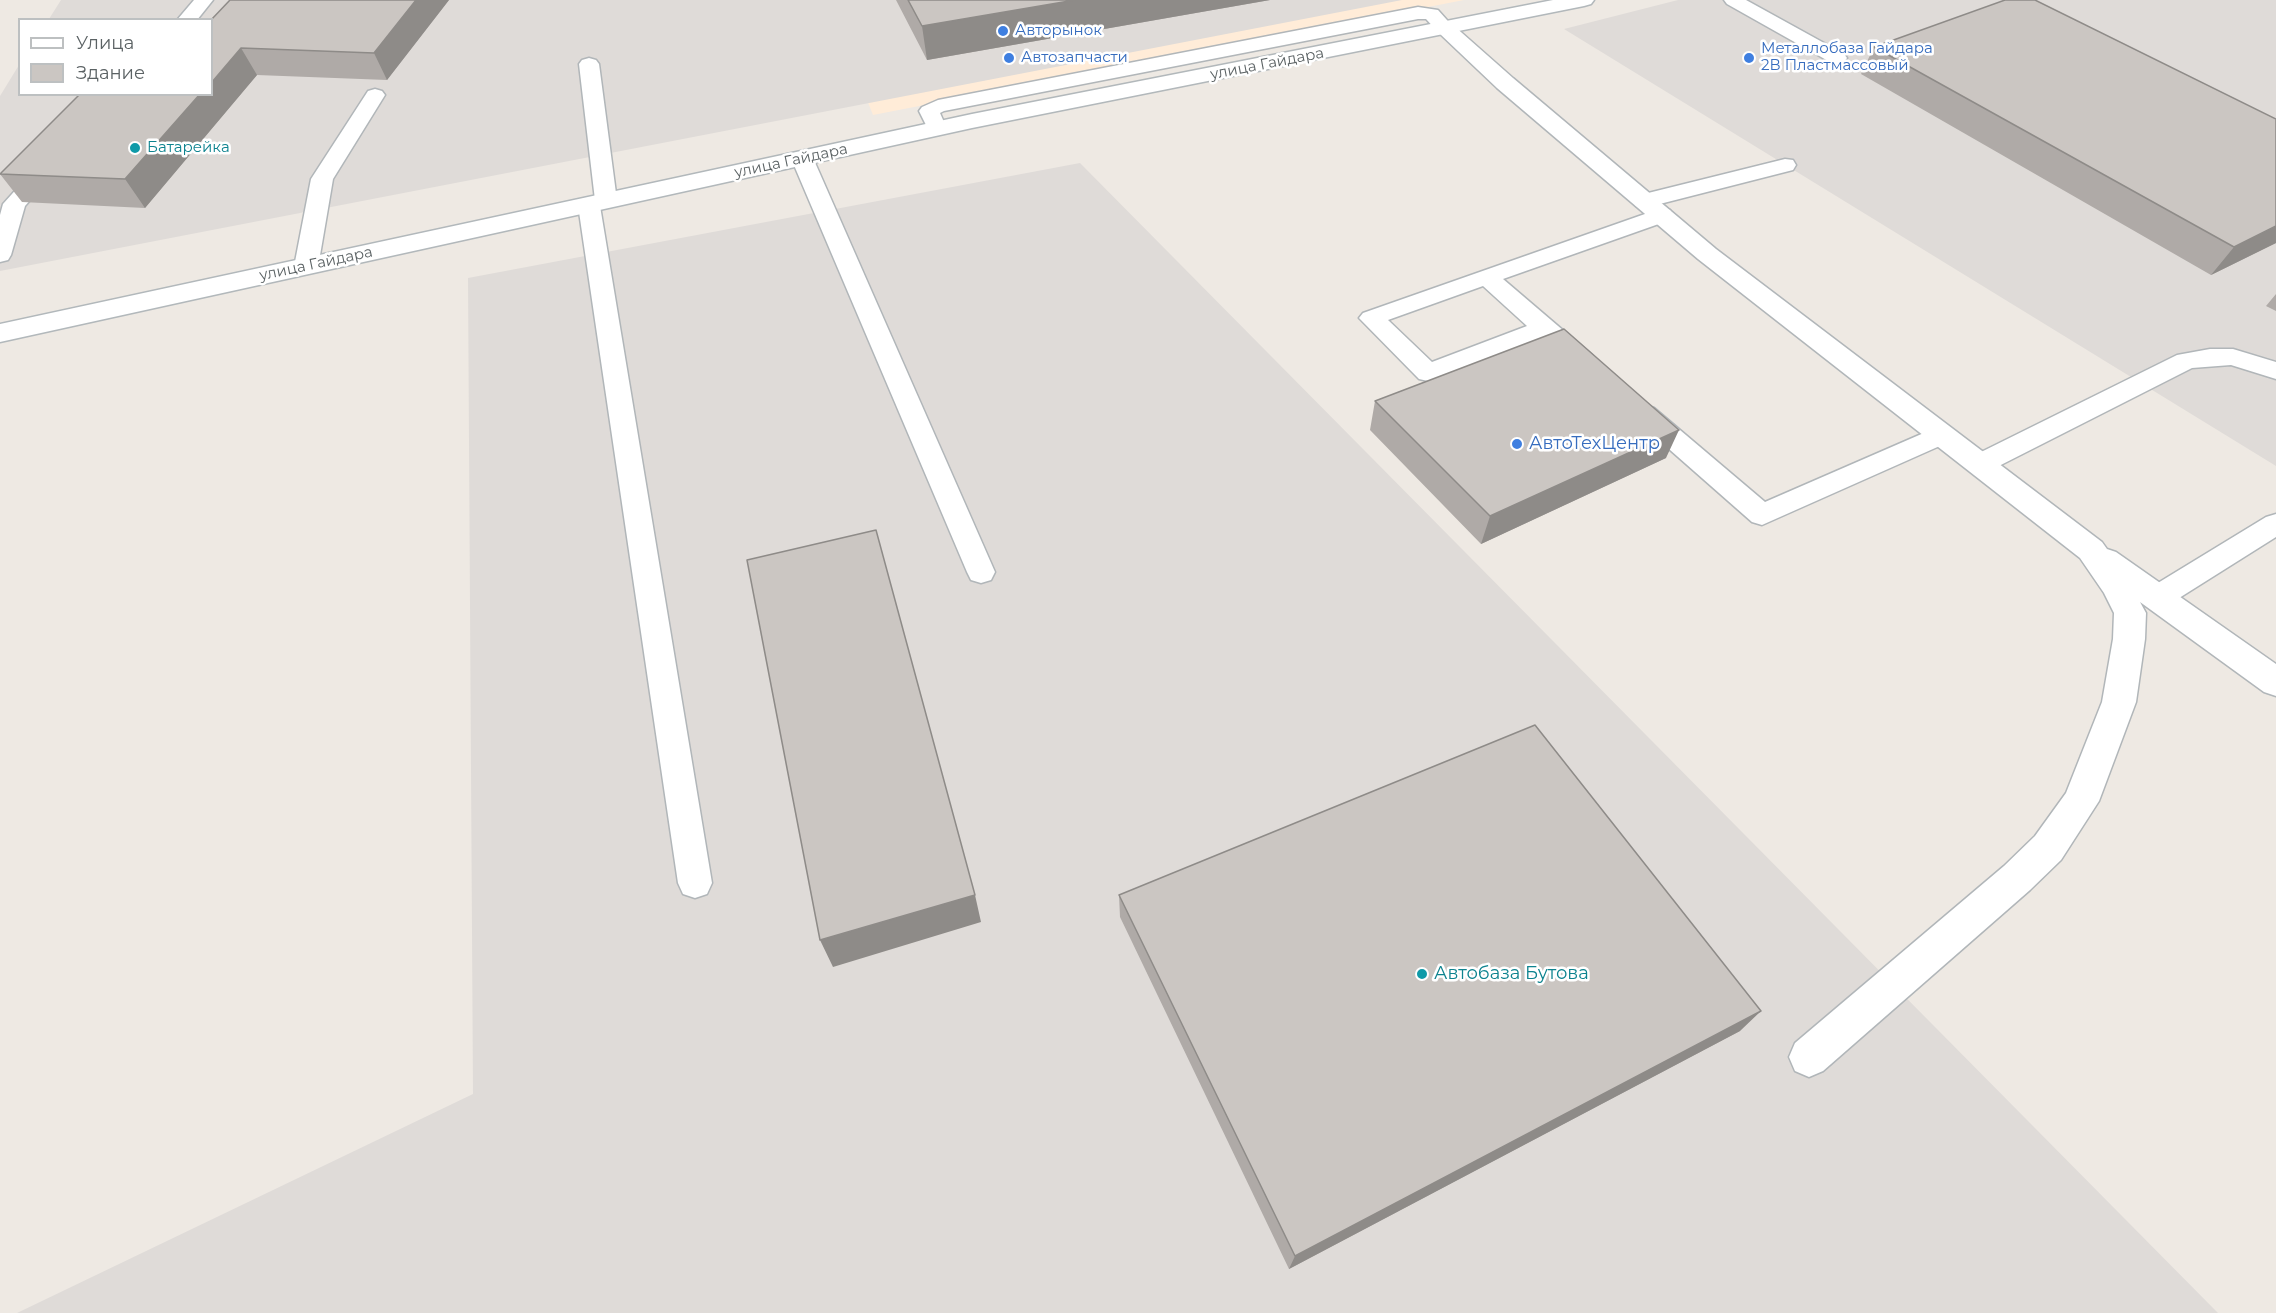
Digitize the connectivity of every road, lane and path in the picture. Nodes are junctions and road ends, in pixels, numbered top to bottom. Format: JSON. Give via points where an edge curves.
{"nodes":[{"id":1,"x":204,"y":0,"type":"edge"},
{"id":2,"x":1584,"y":0,"type":"edge"},
{"id":3,"x":1733,"y":0,"type":"edge"},
{"id":4,"x":188,"y":18,"type":"edge"},
{"id":5,"x":1446,"y":29,"type":"junction"},
{"id":6,"x":1316,"y":32,"type":"junction"},
{"id":7,"x":1332,"y":51,"type":"junction"},
{"id":8,"x":1192,"y":57,"type":"junction"},
{"id":9,"x":1837,"y":58,"type":"dead end"},
{"id":10,"x":589,"y":64,"type":"dead end"},
{"id":11,"x":1205,"y":76,"type":"junction"},
{"id":12,"x":1064,"y":92,"type":"junction"},
{"id":13,"x":375,"y":95,"type":"dead end"},
{"id":14,"x":61,"y":154,"type":"edge"},
{"id":15,"x":802,"y":158,"type":"junction"},
{"id":16,"x":1785,"y":165,"type":"dead end"},
{"id":17,"x":598,"y":203,"type":"junction"},
{"id":18,"x":1653,"y":208,"type":"junction"},
{"id":19,"x":0,"y":255,"type":"edge"},
{"id":20,"x":306,"y":267,"type":"junction"},
{"id":21,"x":1487,"y":277,"type":"junction"},
{"id":22,"x":1544,"y":328,"type":"junction"},
{"id":23,"x":0,"y":333,"type":"edge"},
{"id":24,"x":2276,"y":371,"type":"edge"},
{"id":25,"x":1599,"y":374,"type":"edge"},
{"id":26,"x":1626,"y":398,"type":"edge"},
{"id":27,"x":1942,"y":435,"type":"junction"},
{"id":28,"x":1980,"y":464,"type":"junction"},
{"id":29,"x":2276,"y":524,"type":"edge"},
{"id":30,"x":2091,"y":550,"type":"junction"},
{"id":31,"x":981,"y":572,"type":"dead end"},
{"id":32,"x":2158,"y":597,"type":"junction"},
{"id":33,"x":2276,"y":682,"type":"edge"},
{"id":34,"x":695,"y":883,"type":"dead end"},
{"id":35,"x":1809,"y":1057,"type":"dead end"}],
"edges":[{"from":1,"to":4,"type":"lane"},
{"from":2,"to":5,"type":"main road","name":"улица Гайдара"},
{"from":3,"to":9,"type":"lane"},
{"from":5,"to":6,"type":"lane","via":[[1435,16],[1422,12]]},
{"from":5,"to":7,"type":"main road","name":"улица Гайдара"},
{"from":5,"to":18,"type":"main road"},
{"from":6,"to":7,"type":"lane"},
{"from":6,"to":8,"type":"lane"},
{"from":7,"to":11,"type":"main road","name":"улица Гайдара"},
{"from":8,"to":11,"type":"lane"},
{"from":8,"to":12,"type":"lane"},
{"from":10,"to":17,"type":"lane"},
{"from":11,"to":12,"type":"main road","name":"улица Гайдара"},
{"from":12,"to":15,"type":"main road","name":"улица Гайдара","via":[[937,129]]},
{"from":13,"to":20,"type":"lane","via":[[322,179]]},
{"from":14,"to":19,"type":"lane","via":[[14,204]]},
{"from":15,"to":17,"type":"main road","name":"улица Гайдара"},
{"from":15,"to":31,"type":"lane"},
{"from":16,"to":18,"type":"lane"},
{"from":17,"to":20,"type":"main road","name":"улица Гайдара"},
{"from":17,"to":34,"type":"lane"},
{"from":18,"to":21,"type":"lane"},
{"from":18,"to":27,"type":"main road"},
{"from":20,"to":23,"type":"main road","name":"улица Гайдара"},
{"from":21,"to":22,"type":"lane"},
{"from":21,"to":22,"type":"lane","via":[[1371,318],[1428,373]]},
{"from":22,"to":25,"type":"lane"},
{"from":24,"to":28,"type":"lane","via":[[2233,357],[2186,361]]},
{"from":26,"to":27,"type":"lane","via":[[1762,514]]},
{"from":27,"to":28,"type":"main road"},
{"from":28,"to":30,"type":"main road"},
{"from":29,"to":32,"type":"lane"},
{"from":30,"to":32,"type":"main road"},
{"from":30,"to":35,"type":"main road","via":[[2116,586],[2130,613],[2130,622],[2119,702],[2081,801],[2048,848],[2018,878]]},
{"from":32,"to":33,"type":"main road"}]}
